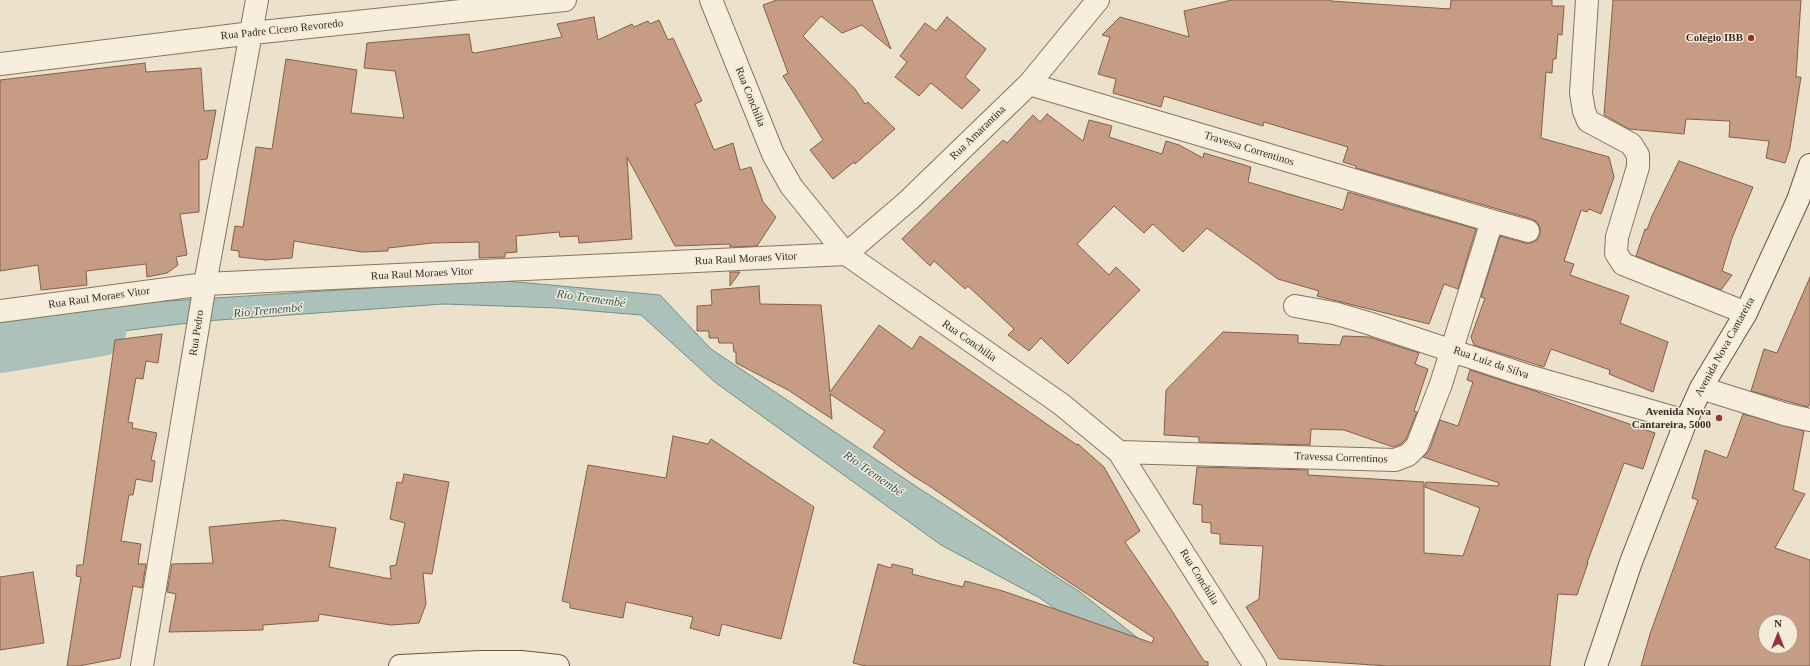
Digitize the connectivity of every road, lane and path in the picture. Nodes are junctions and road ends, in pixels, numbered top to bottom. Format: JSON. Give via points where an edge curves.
{"nodes":[{"id":1,"x":257,"y":0,"type":"edge"},
{"id":2,"x":565,"y":0,"type":"edge"},
{"id":3,"x":712,"y":0,"type":"edge"},
{"id":4,"x":1098,"y":0,"type":"edge"},
{"id":5,"x":1587,"y":0,"type":"edge"},
{"id":6,"x":252,"y":33,"type":"junction"},
{"id":7,"x":0,"y":64,"type":"edge"},
{"id":8,"x":1029,"y":84,"type":"junction"},
{"id":9,"x":1810,"y":165,"type":"edge"},
{"id":10,"x":1492,"y":221,"type":"junction"},
{"id":11,"x":1528,"y":231,"type":"dead end"},
{"id":12,"x":846,"y":254,"type":"junction"},
{"id":13,"x":204,"y":289,"type":"junction"},
{"id":14,"x":1295,"y":306,"type":"dead end"},
{"id":15,"x":0,"y":311,"type":"edge"},
{"id":16,"x":1746,"y":313,"type":"junction"},
{"id":17,"x":1452,"y":350,"type":"junction"},
{"id":18,"x":1701,"y":388,"type":"junction"},
{"id":19,"x":1810,"y":420,"type":"edge"},
{"id":20,"x":1686,"y":421,"type":"junction"},
{"id":21,"x":1119,"y":452,"type":"junction"},
{"id":22,"x":142,"y":666,"type":"edge"},
{"id":23,"x":400,"y":666,"type":"edge"},
{"id":24,"x":558,"y":666,"type":"edge"},
{"id":25,"x":1254,"y":666,"type":"edge"},
{"id":26,"x":1596,"y":666,"type":"edge"}],
"edges":[{"from":1,"to":6,"type":"street","name":"Rua Pedro"},
{"from":2,"to":6,"type":"street","name":"Rua Padre Cicero Revoredo"},
{"from":3,"to":12,"type":"street","name":"Rua Conchilia","via":[[773,154],[791,186]]},
{"from":4,"to":8,"type":"street","name":"Rua Amarantina"},
{"from":5,"to":16,"type":"street","via":[[1582,93],[1584,111],[1588,121],[1631,144],[1638,155],[1638,167],[1617,237],[1616,253],[1624,264]]},
{"from":6,"to":7,"type":"street","name":"Rua Padre Cicero Revoredo"},
{"from":6,"to":13,"type":"street","name":"Rua Pedro"},
{"from":8,"to":10,"type":"street","name":"Travessa Correntinos"},
{"from":8,"to":12,"type":"street","name":"Rua Amarantina","via":[[909,200]]},
{"from":9,"to":16,"type":"street","name":"Avenida Nova Cantareira","via":[[1798,200]]},
{"from":10,"to":11,"type":"street","name":"Travessa Correntinos"},
{"from":10,"to":17,"type":"street","name":"Travessa Correntinos"},
{"from":12,"to":13,"type":"street","name":"Rua Raul Moraes Vitor"},
{"from":12,"to":21,"type":"street","name":"Rua Conchilia","via":[[1061,404]]},
{"from":13,"to":15,"type":"street","name":"Rua Raul Moraes Vitor"},
{"from":13,"to":22,"type":"street","name":"Rua Pedro"},
{"from":14,"to":17,"type":"street","name":"Rua Luiz da Silva","via":[[1340,315]]},
{"from":16,"to":18,"type":"street","name":"Avenida Nova Cantareira"},
{"from":17,"to":20,"type":"street","name":"Rua Luiz da Silva","via":[[1525,375]]},
{"from":17,"to":21,"type":"street","name":"Travessa Correntinos","via":[[1418,446],[1408,455],[1395,460]]},
{"from":18,"to":19,"type":"street"},
{"from":18,"to":20,"type":"street","name":"Avenida Nova Cantareira"},
{"from":20,"to":26,"type":"street","name":"Avenida Nova Cantareira","via":[[1631,562]]},
{"from":21,"to":25,"type":"street","name":"Rua Conchilia"},
{"from":23,"to":24,"type":"street","via":[[480,662],[521,662]]}]}
